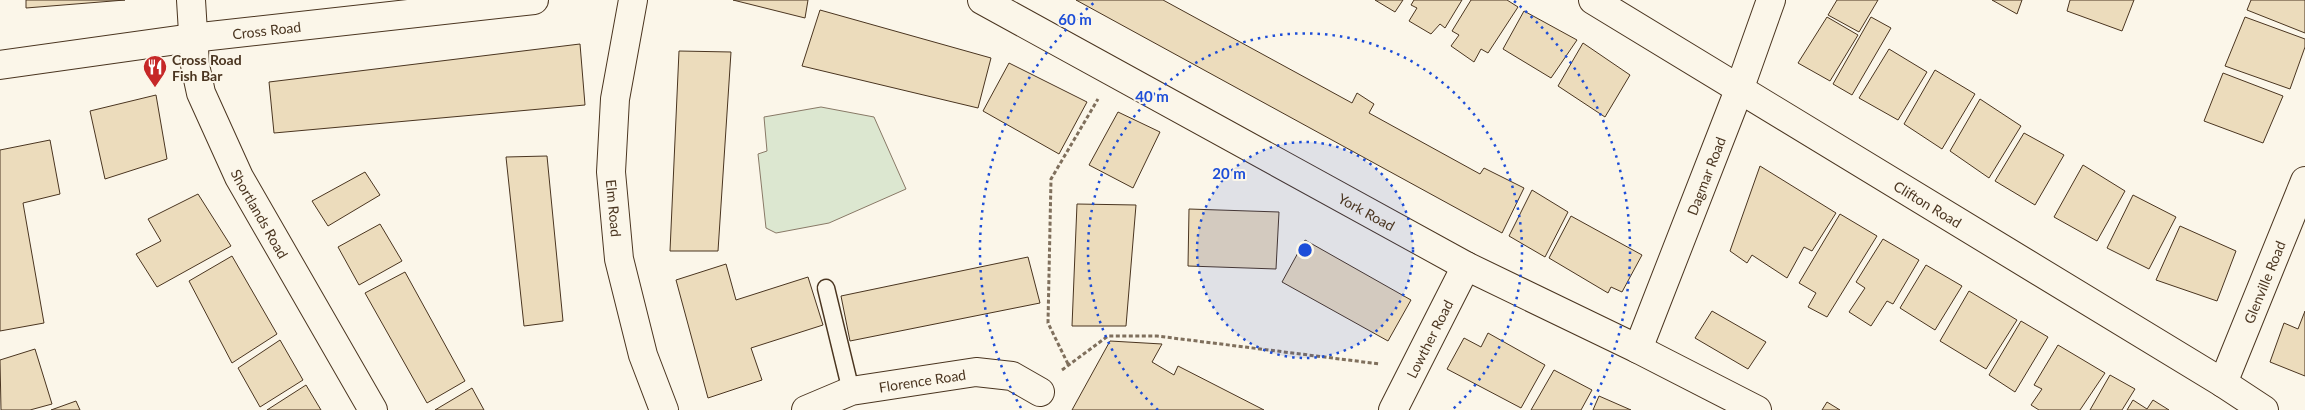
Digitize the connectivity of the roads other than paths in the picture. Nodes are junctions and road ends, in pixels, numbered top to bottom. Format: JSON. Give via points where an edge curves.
{"nodes":[{"id":1,"x":191,"y":0,"type":"edge"},
{"id":2,"x":534,"y":0,"type":"edge"},
{"id":3,"x":633,"y":0,"type":"edge"},
{"id":4,"x":982,"y":0,"type":"edge"},
{"id":5,"x":1593,"y":0,"type":"edge"},
{"id":6,"x":1771,"y":0,"type":"edge"},
{"id":7,"x":192,"y":38,"type":"junction"},
{"id":8,"x":0,"y":65,"type":"edge"},
{"id":9,"x":1739,"y":90,"type":"junction"},
{"id":10,"x":2305,"y":181,"type":"edge"},
{"id":11,"x":1466,"y":266,"type":"junction"},
{"id":12,"x":826,"y":288,"type":"dead end"},
{"id":13,"x":1638,"y":349,"type":"junction"},
{"id":14,"x":2223,"y":382,"type":"junction"},
{"id":15,"x":851,"y":391,"type":"junction"},
{"id":16,"x":1040,"y":392,"type":"road end"},
{"id":17,"x":372,"y":410,"type":"edge"},
{"id":18,"x":664,"y":410,"type":"edge"},
{"id":19,"x":806,"y":410,"type":"edge"},
{"id":20,"x":1392,"y":410,"type":"edge"},
{"id":21,"x":1757,"y":410,"type":"edge"},
{"id":22,"x":2264,"y":410,"type":"edge"}],
"edges":[{"from":1,"to":7,"type":"street","name":"Shortlands Road"},
{"from":2,"to":7,"type":"street","name":"Cross Road"},
{"from":3,"to":18,"type":"street","name":"Elm Road","via":[[615,98],[612,172],[619,259],[643,355]]},
{"from":4,"to":11,"type":"street","name":"York Road"},
{"from":5,"to":9,"type":"street","name":"Clifton Road"},
{"from":6,"to":9,"type":"street","name":"Dagmar Road"},
{"from":7,"to":8,"type":"street","name":"Cross Road"},
{"from":7,"to":17,"type":"street","name":"Shortlands Road","via":[[194,66],[201,93],[239,177]]},
{"from":9,"to":13,"type":"street","name":"Dagmar Road"},
{"from":9,"to":14,"type":"street","name":"Clifton Road"},
{"from":10,"to":14,"type":"street","name":"Glenville Road"},
{"from":11,"to":13,"type":"street","name":"York Road"},
{"from":11,"to":20,"type":"street","name":"Lowther Road"},
{"from":12,"to":15,"type":"lane"},
{"from":13,"to":21,"type":"street","name":"York Road"},
{"from":14,"to":22,"type":"street","name":"Clifton Road"},
{"from":15,"to":16,"type":"street","name":"Florence Road","via":[[976,372],[1012,376]]},
{"from":15,"to":19,"type":"street","name":"Florence Road"}]}
